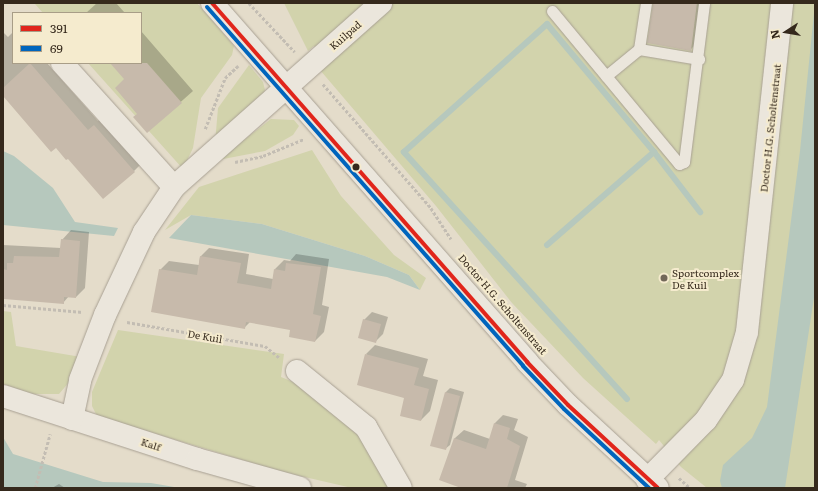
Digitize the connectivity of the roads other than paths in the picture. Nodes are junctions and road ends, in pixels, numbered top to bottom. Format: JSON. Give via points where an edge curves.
{"nodes":[{"id":1,"x":212,"y":3,"type":"edge"},
{"id":2,"x":381,"y":3,"type":"edge"},
{"id":3,"x":646,"y":3,"type":"edge"},
{"id":4,"x":704,"y":3,"type":"edge"},
{"id":5,"x":782,"y":3,"type":"edge"},
{"id":6,"x":552,"y":11,"type":"dead end"},
{"id":7,"x":639,"y":49,"type":"junction"},
{"id":8,"x":699,"y":59,"type":"junction"},
{"id":9,"x":63,"y":64,"type":"edge"},
{"id":10,"x":606,"y":76,"type":"junction"},
{"id":11,"x":285,"y":87,"type":"junction"},
{"id":12,"x":174,"y":187,"type":"junction"},
{"id":13,"x":297,"y":371,"type":"road end"},
{"id":14,"x":3,"y":396,"type":"edge"},
{"id":15,"x":64,"y":417,"type":"junction"},
{"id":16,"x":652,"y":484,"type":"edge"},
{"id":17,"x":300,"y":488,"type":"edge"},
{"id":18,"x":401,"y":488,"type":"edge"}],
"edges":[{"from":1,"to":11,"type":"street","name":"Doctor H.G. Scholtenstraat"},
{"from":2,"to":11,"type":"street","name":"Kuilpad"},
{"from":3,"to":7,"type":"lane"},
{"from":4,"to":8,"type":"lane"},
{"from":5,"to":16,"type":"street","name":"Doctor H.G. Scholtenstraat","via":[[747,332],[733,380],[706,420],[663,464]]},
{"from":6,"to":10,"type":"lane"},
{"from":7,"to":8,"type":"lane"},
{"from":7,"to":10,"type":"lane"},
{"from":8,"to":10,"type":"lane","via":[[684,162],[679,164]]},
{"from":9,"to":12,"type":"street"},
{"from":11,"to":12,"type":"street"},
{"from":11,"to":16,"type":"street","name":"Doctor H.G. Scholtenstraat","via":[[526,362]]},
{"from":12,"to":15,"type":"street","via":[[144,232],[104,315]]},
{"from":13,"to":18,"type":"street","via":[[366,427]]},
{"from":14,"to":15,"type":"street","name":"Kalf"},
{"from":15,"to":17,"type":"street","name":"Kalf"}]}
